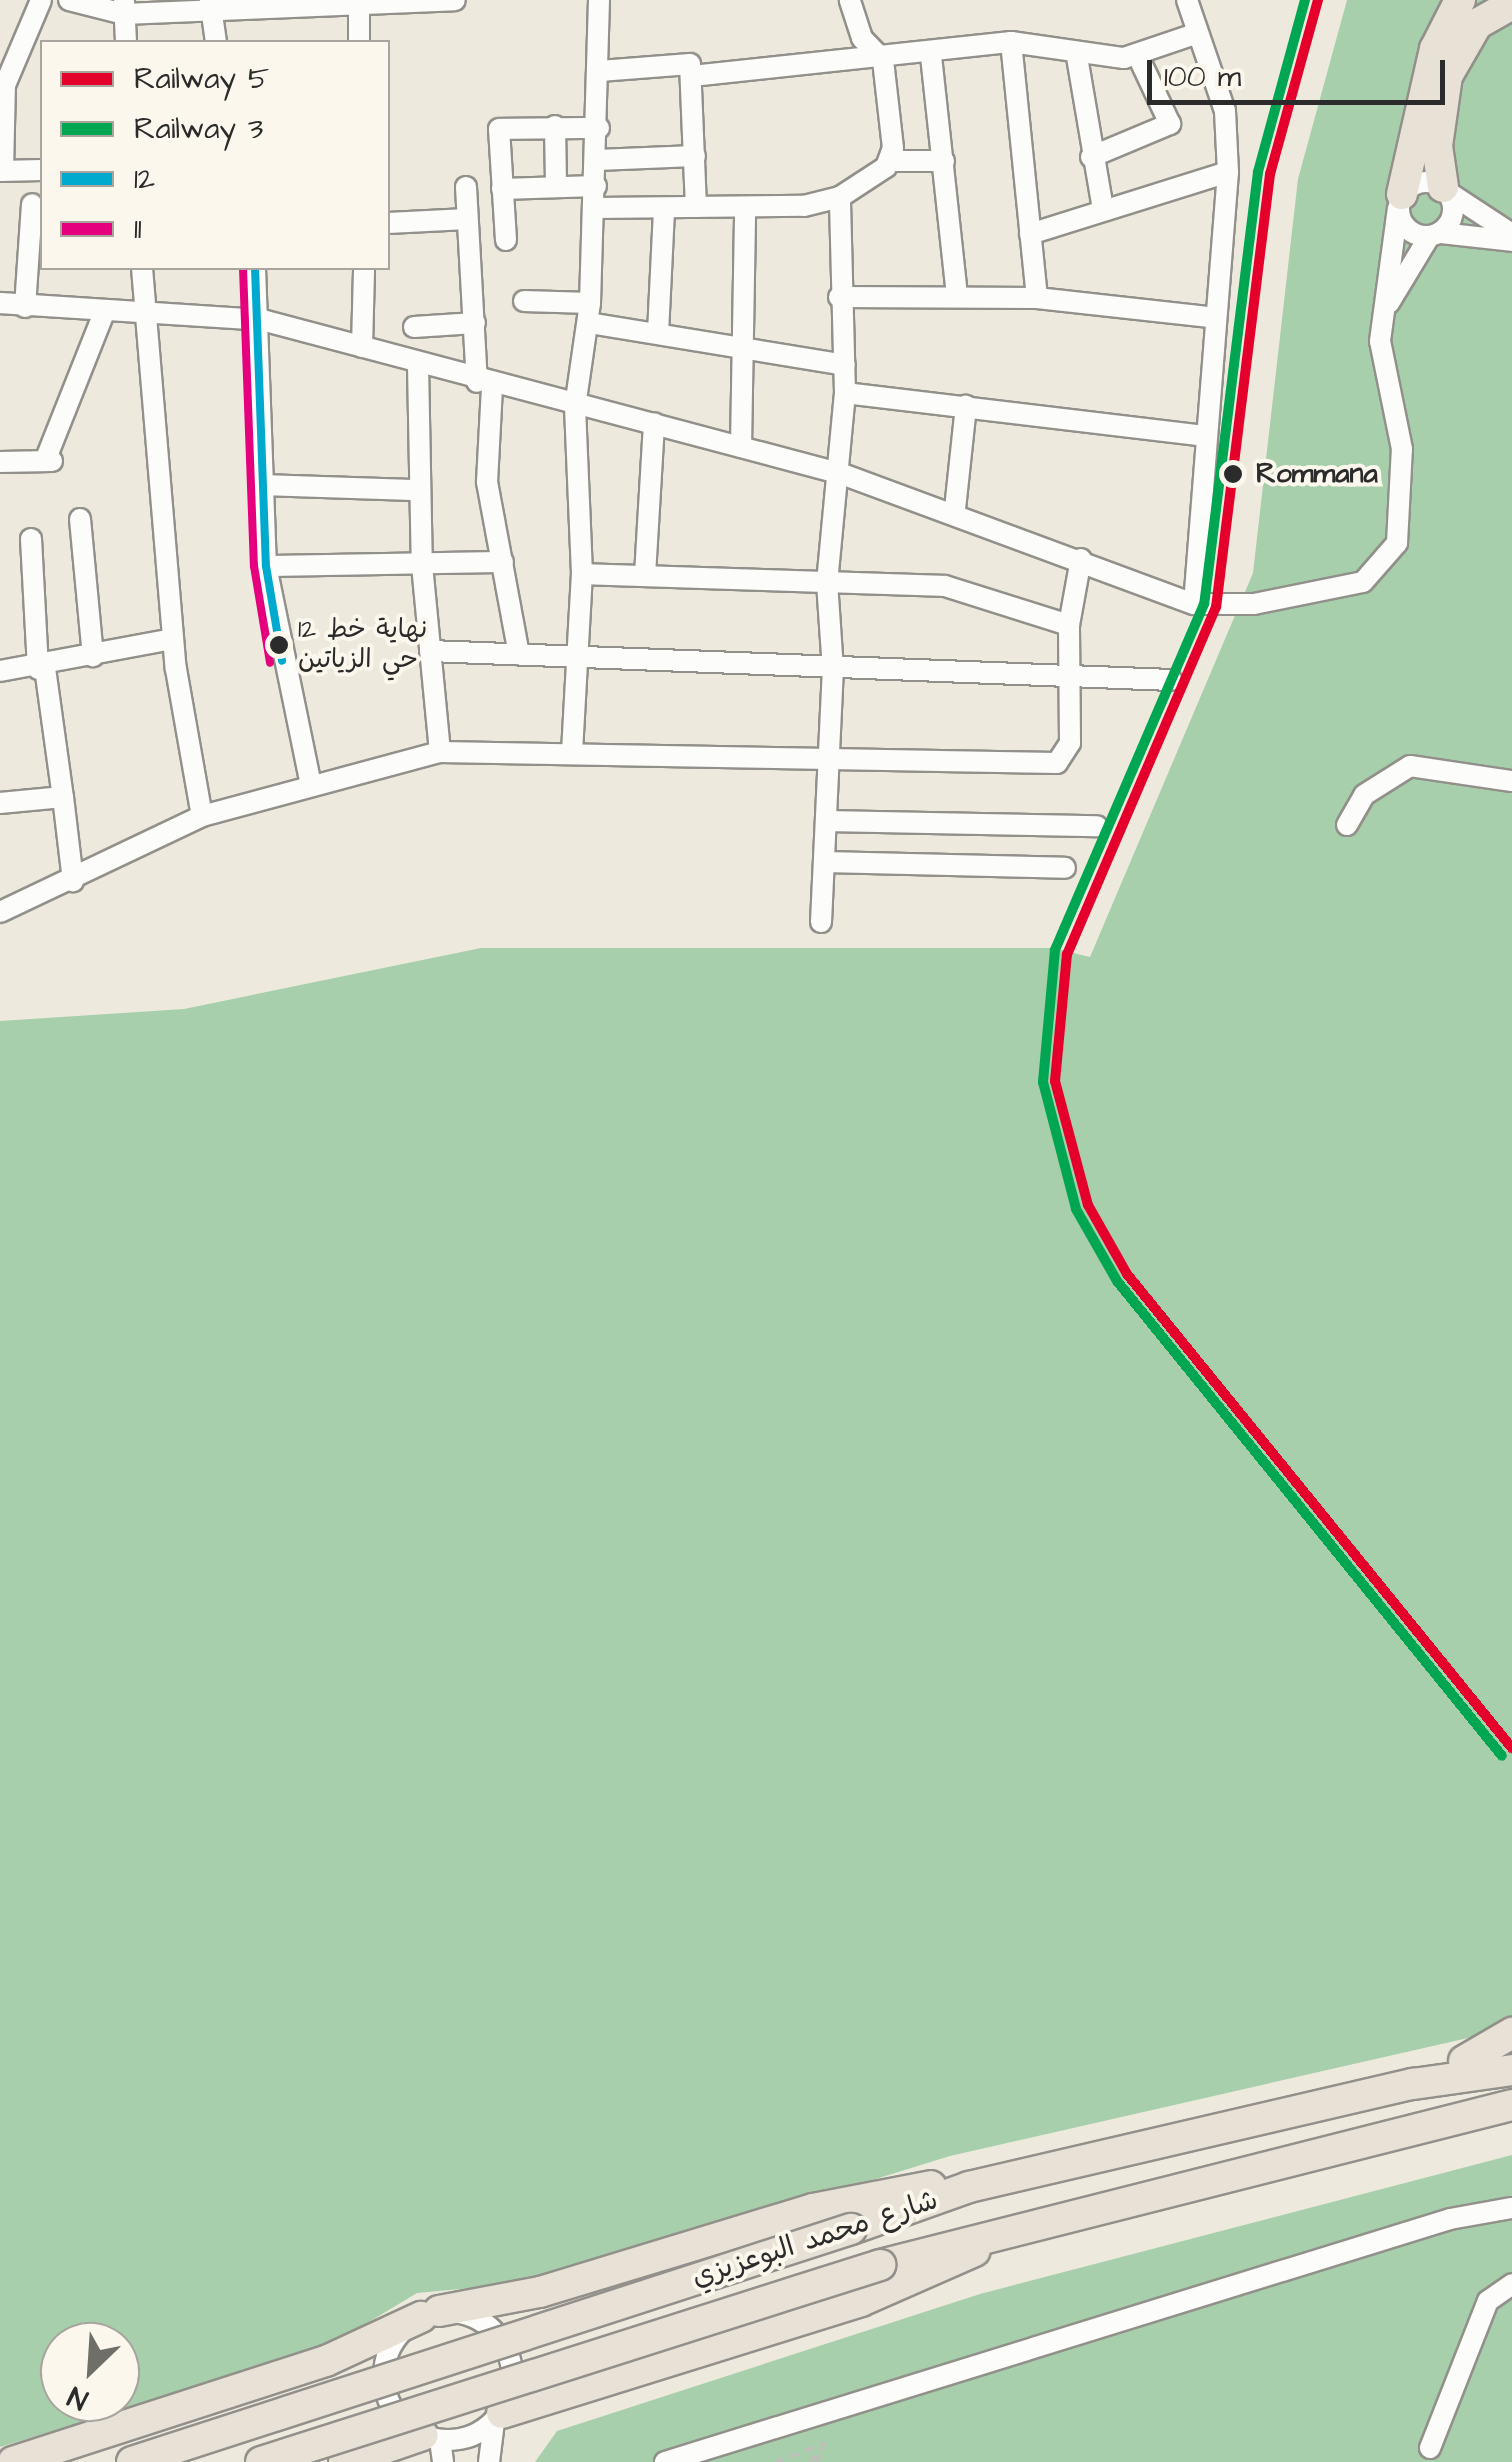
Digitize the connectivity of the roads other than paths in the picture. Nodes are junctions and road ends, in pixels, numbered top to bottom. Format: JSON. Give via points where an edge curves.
{"nodes":[{"id":1,"x":41,"y":0,"type":"edge"},
{"id":2,"x":68,"y":0,"type":"edge"},
{"id":3,"x":455,"y":0,"type":"edge"},
{"id":4,"x":599,"y":0,"type":"edge"},
{"id":5,"x":850,"y":0,"type":"edge"},
{"id":6,"x":1187,"y":0,"type":"edge"},
{"id":7,"x":1460,"y":0,"type":"edge"},
{"id":8,"x":210,"y":4,"type":"edge"},
{"id":9,"x":359,"y":4,"type":"edge"},
{"id":10,"x":1512,"y":4,"type":"edge"},
{"id":11,"x":124,"y":7,"type":"edge"},
{"id":12,"x":1195,"y":34,"type":"junction"},
{"id":13,"x":126,"y":40,"type":"edge"},
{"id":14,"x":216,"y":40,"type":"edge"},
{"id":15,"x":359,"y":40,"type":"edge"},
{"id":16,"x":1011,"y":42,"type":"junction"},
{"id":17,"x":930,"y":56,"type":"junction"},
{"id":18,"x":1077,"y":56,"type":"junction"},
{"id":19,"x":1138,"y":56,"type":"junction"},
{"id":20,"x":884,"y":60,"type":"junction"},
{"id":21,"x":600,"y":71,"type":"junction"},
{"id":22,"x":692,"y":76,"type":"junction"},
{"id":23,"x":3,"y":84,"type":"edge"},
{"id":24,"x":555,"y":126,"type":"junction"},
{"id":25,"x":599,"y":128,"type":"junction"},
{"id":26,"x":695,"y":156,"type":"junction"},
{"id":27,"x":1091,"y":157,"type":"junction"},
{"id":28,"x":597,"y":160,"type":"junction"},
{"id":29,"x":892,"y":161,"type":"junction"},
{"id":30,"x":944,"y":161,"type":"junction"},
{"id":31,"x":40,"y":170,"type":"edge"},
{"id":32,"x":2,"y":171,"type":"edge"},
{"id":33,"x":1228,"y":172,"type":"junction"},
{"id":34,"x":556,"y":186,"type":"junction"},
{"id":35,"x":596,"y":186,"type":"junction"},
{"id":36,"x":466,"y":187,"type":"dead end"},
{"id":37,"x":1445,"y":190,"type":"junction"},
{"id":38,"x":840,"y":198,"type":"junction"},
{"id":39,"x":503,"y":199,"type":"junction"},
{"id":40,"x":1400,"y":201,"type":"junction"},
{"id":41,"x":32,"y":204,"type":"dead end"},
{"id":42,"x":746,"y":206,"type":"junction"},
{"id":43,"x":696,"y":207,"type":"junction"},
{"id":44,"x":596,"y":208,"type":"junction"},
{"id":45,"x":664,"y":209,"type":"junction"},
{"id":46,"x":1103,"y":209,"type":"junction"},
{"id":47,"x":467,"y":216,"type":"junction"},
{"id":48,"x":390,"y":223,"type":"edge"},
{"id":49,"x":1030,"y":234,"type":"junction"},
{"id":50,"x":1435,"y":235,"type":"junction"},
{"id":51,"x":1512,"y":237,"type":"edge"},
{"id":52,"x":506,"y":240,"type":"dead end"},
{"id":53,"x":37,"y":244,"type":"edge"},
{"id":54,"x":142,"y":270,"type":"edge"},
{"id":55,"x":256,"y":270,"type":"edge"},
{"id":56,"x":364,"y":270,"type":"edge"},
{"id":57,"x":839,"y":297,"type":"junction"},
{"id":58,"x":957,"y":297,"type":"junction"},
{"id":59,"x":1038,"y":298,"type":"junction"},
{"id":60,"x":524,"y":301,"type":"dead end"},
{"id":61,"x":0,"y":304,"type":"edge"},
{"id":62,"x":25,"y":307,"type":"junction"},
{"id":63,"x":590,"y":313,"type":"junction"},
{"id":64,"x":1383,"y":313,"type":"junction"},
{"id":65,"x":103,"y":315,"type":"junction"},
{"id":66,"x":146,"y":316,"type":"junction"},
{"id":67,"x":1210,"y":318,"type":"junction"},
{"id":68,"x":262,"y":320,"type":"junction"},
{"id":69,"x":475,"y":323,"type":"junction"},
{"id":70,"x":414,"y":327,"type":"dead end"},
{"id":71,"x":658,"y":333,"type":"junction"},
{"id":72,"x":362,"y":347,"type":"junction"},
{"id":73,"x":744,"y":352,"type":"junction"},
{"id":74,"x":418,"y":365,"type":"junction"},
{"id":75,"x":845,"y":365,"type":"junction"},
{"id":76,"x":484,"y":384,"type":"junction"},
{"id":77,"x":845,"y":392,"type":"junction"},
{"id":78,"x":966,"y":406,"type":"junction"},
{"id":79,"x":575,"y":407,"type":"junction"},
{"id":80,"x":654,"y":423,"type":"junction"},
{"id":81,"x":1204,"y":436,"type":"junction"},
{"id":82,"x":741,"y":447,"type":"junction"},
{"id":83,"x":0,"y":462,"type":"edge"},
{"id":84,"x":842,"y":474,"type":"junction"},
{"id":85,"x":264,"y":484,"type":"junction"},
{"id":86,"x":418,"y":490,"type":"junction"},
{"id":87,"x":955,"y":509,"type":"junction"},
{"id":88,"x":80,"y":519,"type":"dead end"},
{"id":89,"x":31,"y":539,"type":"dead end"},
{"id":90,"x":1081,"y":559,"type":"junction"},
{"id":91,"x":502,"y":562,"type":"junction"},
{"id":92,"x":422,"y":565,"type":"junction"},
{"id":93,"x":266,"y":566,"type":"junction"},
{"id":94,"x":582,"y":574,"type":"junction"},
{"id":95,"x":645,"y":575,"type":"junction"},
{"id":96,"x":827,"y":583,"type":"junction"},
{"id":97,"x":1194,"y":604,"type":"junction"},
{"id":98,"x":1069,"y":625,"type":"junction"},
{"id":99,"x":172,"y":639,"type":"junction"},
{"id":100,"x":430,"y":651,"type":"junction"},
{"id":101,"x":519,"y":654,"type":"junction"},
{"id":102,"x":93,"y":656,"type":"junction"},
{"id":103,"x":579,"y":660,"type":"junction"},
{"id":104,"x":41,"y":669,"type":"junction"},
{"id":105,"x":832,"y":670,"type":"junction"},
{"id":106,"x":1068,"y":670,"type":"junction"},
{"id":107,"x":0,"y":671,"type":"edge"},
{"id":108,"x":1171,"y":680,"type":"dead end"},
{"id":109,"x":440,"y":752,"type":"junction"},
{"id":110,"x":572,"y":752,"type":"junction"},
{"id":111,"x":826,"y":757,"type":"junction"},
{"id":112,"x":1512,"y":780,"type":"edge"},
{"id":113,"x":310,"y":781,"type":"junction"},
{"id":114,"x":63,"y":797,"type":"junction"},
{"id":115,"x":0,"y":803,"type":"edge"},
{"id":116,"x":202,"y":816,"type":"junction"},
{"id":117,"x":826,"y":820,"type":"junction"},
{"id":118,"x":1348,"y":825,"type":"dead end"},
{"id":119,"x":1097,"y":826,"type":"dead end"},
{"id":120,"x":825,"y":862,"type":"junction"},
{"id":121,"x":1065,"y":868,"type":"dead end"},
{"id":122,"x":73,"y":881,"type":"junction"},
{"id":123,"x":0,"y":912,"type":"edge"},
{"id":124,"x":820,"y":922,"type":"dead end"},
{"id":125,"x":1512,"y":2033,"type":"edge"},
{"id":126,"x":1512,"y":2047,"type":"edge"},
{"id":127,"x":1464,"y":2061,"type":"junction"},
{"id":128,"x":1512,"y":2070,"type":"edge"},
{"id":129,"x":1413,"y":2084,"type":"junction"},
{"id":130,"x":1512,"y":2105,"type":"edge"},
{"id":131,"x":1436,"y":2124,"type":"junction"},
{"id":132,"x":1512,"y":2124,"type":"edge"},
{"id":133,"x":969,"y":2188,"type":"junction"},
{"id":134,"x":1512,"y":2208,"type":"edge"},
{"id":135,"x":995,"y":2237,"type":"junction"},
{"id":136,"x":1512,"y":2284,"type":"edge"},
{"id":137,"x":430,"y":2314,"type":"junction"},
{"id":138,"x":498,"y":2417,"type":"junction"},
{"id":139,"x":432,"y":2438,"type":"junction"},
{"id":140,"x":1430,"y":2448,"type":"dead end"},
{"id":141,"x":13,"y":2462,"type":"edge"},
{"id":142,"x":132,"y":2462,"type":"edge"},
{"id":143,"x":261,"y":2462,"type":"edge"},
{"id":144,"x":344,"y":2462,"type":"edge"},
{"id":145,"x":443,"y":2462,"type":"edge"},
{"id":146,"x":489,"y":2462,"type":"edge"},
{"id":147,"x":666,"y":2462,"type":"edge"}],
"edges":[{"from":1,"to":23,"type":"street"},
{"from":2,"to":11,"type":"street"},
{"from":3,"to":9,"type":"street"},
{"from":4,"to":21,"type":"street"},
{"from":5,"to":20,"type":"street","via":[[862,38]]},
{"from":6,"to":12,"type":"street"},
{"from":7,"to":40,"type":"highway","via":[[1435,48]]},
{"from":8,"to":9,"type":"street"},
{"from":8,"to":11,"type":"street"},
{"from":8,"to":14,"type":"street"},
{"from":9,"to":15,"type":"street"},
{"from":10,"to":37,"type":"highway","via":[[1458,46],[1439,110]]},
{"from":11,"to":13,"type":"street"},
{"from":12,"to":19,"type":"street"},
{"from":12,"to":33,"type":"street","via":[[1225,112]]},
{"from":16,"to":17,"type":"street"},
{"from":16,"to":18,"type":"street"},
{"from":16,"to":49,"type":"street"},
{"from":17,"to":20,"type":"street"},
{"from":17,"to":30,"type":"street"},
{"from":18,"to":19,"type":"street"},
{"from":18,"to":27,"type":"street"},
{"from":19,"to":27,"type":"street","via":[[1170,124]]},
{"from":20,"to":22,"type":"street"},
{"from":20,"to":29,"type":"street"},
{"from":21,"to":22,"type":"street","via":[[686,62]]},
{"from":21,"to":25,"type":"street"},
{"from":22,"to":26,"type":"street"},
{"from":23,"to":32,"type":"street"},
{"from":24,"to":25,"type":"street"},
{"from":24,"to":34,"type":"street"},
{"from":24,"to":39,"type":"street","via":[[499,129]]},
{"from":25,"to":28,"type":"street"},
{"from":26,"to":28,"type":"street"},
{"from":26,"to":43,"type":"street"},
{"from":27,"to":46,"type":"street"},
{"from":28,"to":35,"type":"street"},
{"from":29,"to":30,"type":"street"},
{"from":29,"to":38,"type":"street"},
{"from":30,"to":58,"type":"street"},
{"from":31,"to":32,"type":"street"},
{"from":33,"to":46,"type":"street"},
{"from":33,"to":67,"type":"street"},
{"from":34,"to":35,"type":"street"},
{"from":34,"to":39,"type":"street"},
{"from":35,"to":44,"type":"street"},
{"from":36,"to":47,"type":"street"},
{"from":37,"to":40,"type":"street","via":[[1422,181]]},
{"from":37,"to":50,"type":"street","via":[[1453,215]]},
{"from":37,"to":51,"type":"street"},
{"from":38,"to":42,"type":"street"},
{"from":38,"to":57,"type":"street"},
{"from":39,"to":47,"type":"street"},
{"from":39,"to":52,"type":"street"},
{"from":40,"to":50,"type":"street","via":[[1412,233]]},
{"from":40,"to":64,"type":"street"},
{"from":41,"to":53,"type":"street"},
{"from":42,"to":43,"type":"street"},
{"from":42,"to":73,"type":"street"},
{"from":43,"to":45,"type":"street"},
{"from":44,"to":45,"type":"street"},
{"from":44,"to":63,"type":"street"},
{"from":45,"to":71,"type":"street"},
{"from":46,"to":49,"type":"street"},
{"from":47,"to":48,"type":"street"},
{"from":47,"to":69,"type":"street"},
{"from":49,"to":59,"type":"street"},
{"from":50,"to":51,"type":"street"},
{"from":50,"to":64,"type":"street"},
{"from":53,"to":62,"type":"street"},
{"from":54,"to":66,"type":"street"},
{"from":55,"to":68,"type":"street"},
{"from":56,"to":72,"type":"street"},
{"from":57,"to":58,"type":"street"},
{"from":57,"to":75,"type":"street"},
{"from":58,"to":59,"type":"street"},
{"from":59,"to":67,"type":"street"},
{"from":60,"to":63,"type":"street"},
{"from":61,"to":62,"type":"street"},
{"from":62,"to":65,"type":"street"},
{"from":63,"to":71,"type":"street"},
{"from":63,"to":79,"type":"street"},
{"from":64,"to":97,"type":"street","via":[[1382,366],[1405,498],[1382,567],[1342,590]]},
{"from":65,"to":66,"type":"street"},
{"from":65,"to":83,"type":"street","via":[[49,461]]},
{"from":66,"to":68,"type":"street"},
{"from":66,"to":99,"type":"street"},
{"from":67,"to":81,"type":"street"},
{"from":68,"to":72,"type":"street"},
{"from":68,"to":85,"type":"street"},
{"from":69,"to":70,"type":"street"},
{"from":69,"to":76,"type":"street"},
{"from":71,"to":73,"type":"street"},
{"from":72,"to":74,"type":"street"},
{"from":73,"to":75,"type":"street"},
{"from":73,"to":82,"type":"street"},
{"from":74,"to":76,"type":"street"},
{"from":74,"to":86,"type":"street"},
{"from":75,"to":77,"type":"street"},
{"from":76,"to":79,"type":"street"},
{"from":76,"to":91,"type":"street","via":[[487,482]]},
{"from":77,"to":78,"type":"street"},
{"from":77,"to":84,"type":"street"},
{"from":78,"to":81,"type":"street"},
{"from":78,"to":87,"type":"street"},
{"from":79,"to":80,"type":"street"},
{"from":79,"to":94,"type":"street"},
{"from":80,"to":82,"type":"street"},
{"from":80,"to":95,"type":"street"},
{"from":81,"to":97,"type":"street"},
{"from":82,"to":84,"type":"street"},
{"from":84,"to":87,"type":"street"},
{"from":84,"to":96,"type":"street"},
{"from":85,"to":86,"type":"street"},
{"from":85,"to":93,"type":"street"},
{"from":86,"to":92,"type":"street"},
{"from":87,"to":90,"type":"street"},
{"from":88,"to":102,"type":"street"},
{"from":89,"to":104,"type":"street"},
{"from":90,"to":97,"type":"street"},
{"from":90,"to":98,"type":"street"},
{"from":91,"to":92,"type":"street"},
{"from":91,"to":101,"type":"street"},
{"from":92,"to":93,"type":"street"},
{"from":92,"to":100,"type":"street"},
{"from":93,"to":113,"type":"street"},
{"from":94,"to":95,"type":"street"},
{"from":94,"to":103,"type":"street"},
{"from":95,"to":96,"type":"street"},
{"from":96,"to":98,"type":"street","via":[[945,586]]},
{"from":96,"to":105,"type":"street"},
{"from":98,"to":106,"type":"street"},
{"from":99,"to":102,"type":"street"},
{"from":99,"to":116,"type":"street"},
{"from":100,"to":101,"type":"street"},
{"from":100,"to":109,"type":"street"},
{"from":101,"to":103,"type":"street"},
{"from":102,"to":104,"type":"street"},
{"from":103,"to":105,"type":"street"},
{"from":103,"to":110,"type":"street"},
{"from":104,"to":107,"type":"street"},
{"from":104,"to":114,"type":"street"},
{"from":105,"to":106,"type":"street"},
{"from":105,"to":111,"type":"street"},
{"from":106,"to":108,"type":"street"},
{"from":106,"to":111,"type":"street","via":[[1064,760]]},
{"from":109,"to":110,"type":"street"},
{"from":109,"to":113,"type":"street"},
{"from":110,"to":111,"type":"street"},
{"from":111,"to":117,"type":"street"},
{"from":112,"to":118,"type":"street","via":[[1410,766],[1364,795]]},
{"from":113,"to":116,"type":"street"},
{"from":114,"to":115,"type":"street"},
{"from":114,"to":122,"type":"street"},
{"from":116,"to":122,"type":"street"},
{"from":117,"to":119,"type":"street"},
{"from":117,"to":120,"type":"street"},
{"from":120,"to":121,"type":"street"},
{"from":120,"to":124,"type":"street"},
{"from":122,"to":123,"type":"street"},
{"from":125,"to":127,"type":"highway"},
{"from":126,"to":127,"type":"highway"},
{"from":127,"to":129,"type":"highway"},
{"from":128,"to":129,"type":"highway","name":"شارع محمد البوعزيزي"},
{"from":129,"to":133,"type":"highway","name":"شارع محمد البوعزيزي"},
{"from":130,"to":131,"type":"highway","name":"شارع محمد البوعزيزي"},
{"from":131,"to":132,"type":"highway"},
{"from":131,"to":135,"type":"highway","name":"شارع محمد البوعزيزي"},
{"from":133,"to":137,"type":"highway","via":[[923,2186],[814,2208],[540,2292]]},
{"from":133,"to":142,"type":"highway","name":"شارع محمد البوعزيزي","bridge":true},
{"from":134,"to":147,"type":"street","via":[[1413,2230]]},
{"from":135,"to":138,"type":"highway","via":[[935,2275]]},
{"from":135,"to":143,"type":"highway","name":"شارع محمد البوعزيزي","bridge":true,"via":[[880,2264]]},
{"from":136,"to":140,"type":"street","via":[[1488,2300]]},
{"from":137,"to":138,"type":"street","via":[[461,2312],[497,2333],[513,2372]]},
{"from":137,"to":139,"type":"street","via":[[384,2366],[392,2407]]},
{"from":137,"to":141,"type":"highway","via":[[326,2361]]},
{"from":138,"to":139,"type":"street"},
{"from":138,"to":146,"type":"street"},
{"from":139,"to":144,"type":"highway"},
{"from":139,"to":145,"type":"street"}]}
